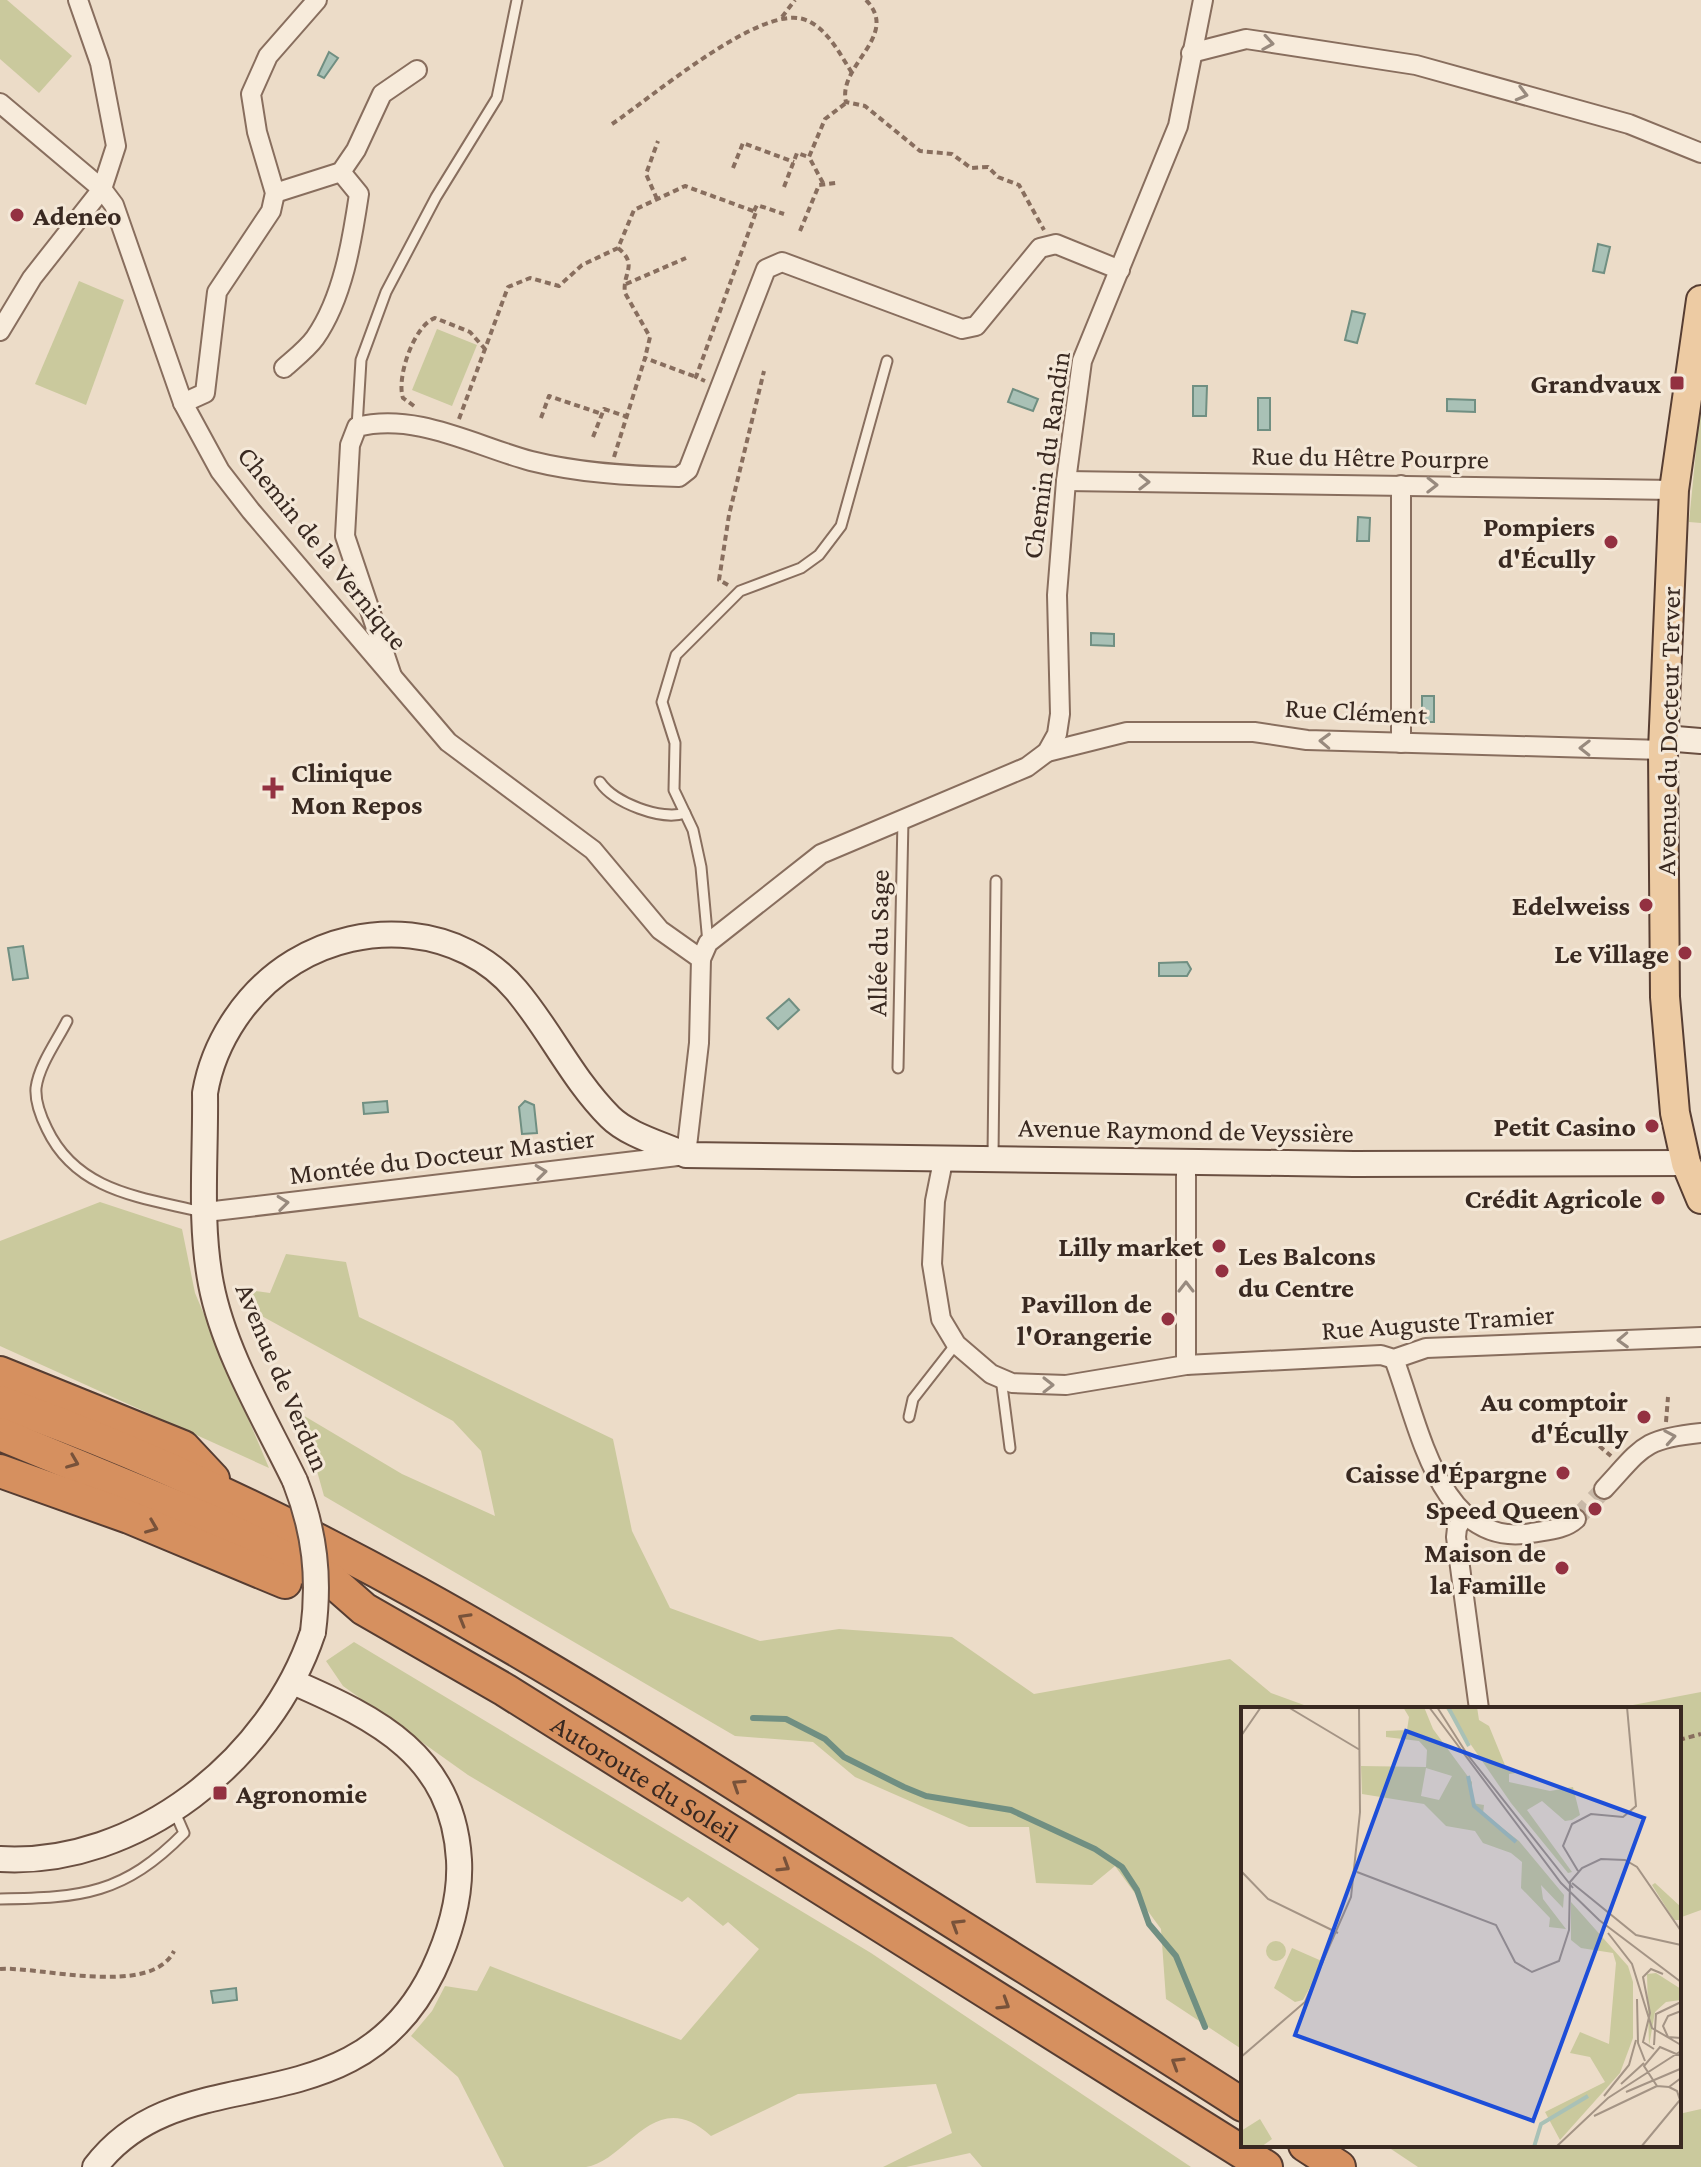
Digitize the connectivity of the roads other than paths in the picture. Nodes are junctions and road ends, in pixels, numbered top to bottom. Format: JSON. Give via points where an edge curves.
{"nodes":[{"id":1,"x":78,"y":0,"type":"edge"},
{"id":2,"x":317,"y":0,"type":"edge"},
{"id":3,"x":517,"y":0,"type":"edge"},
{"id":4,"x":1198,"y":2,"type":"edge"},
{"id":5,"x":1191,"y":53,"type":"junction"},
{"id":6,"x":417,"y":70,"type":"dead end"},
{"id":7,"x":0,"y":103,"type":"edge"},
{"id":8,"x":1701,"y":153,"type":"edge"},
{"id":9,"x":341,"y":172,"type":"junction"},
{"id":10,"x":102,"y":189,"type":"junction"},
{"id":11,"x":275,"y":193,"type":"junction"},
{"id":12,"x":1120,"y":270,"type":"junction"},
{"id":13,"x":1701,"y":300,"type":"edge"},
{"id":14,"x":0,"y":331,"type":"edge"},
{"id":15,"x":887,"y":361,"type":"dead end"},
{"id":16,"x":284,"y":368,"type":"dead end"},
{"id":17,"x":183,"y":403,"type":"junction"},
{"id":18,"x":357,"y":427,"type":"junction"},
{"id":19,"x":1066,"y":481,"type":"junction"},
{"id":20,"x":1401,"y":485,"type":"junction"},
{"id":21,"x":1674,"y":490,"type":"junction"},
{"id":22,"x":392,"y":676,"type":"junction"},
{"id":23,"x":1697,"y":741,"type":"edge"},
{"id":24,"x":1401,"y":743,"type":"junction"},
{"id":25,"x":1664,"y":744,"type":"junction"},
{"id":26,"x":1047,"y":752,"type":"junction"},
{"id":27,"x":600,"y":782,"type":"dead end"},
{"id":28,"x":685,"y":813,"type":"junction"},
{"id":29,"x":903,"y":819,"type":"junction"},
{"id":30,"x":996,"y":881,"type":"dead end"},
{"id":31,"x":705,"y":951,"type":"junction"},
{"id":32,"x":67,"y":1021,"type":"dead end"},
{"id":33,"x":898,"y":1068,"type":"dead end"},
{"id":34,"x":686,"y":1155,"type":"junction"},
{"id":35,"x":944,"y":1156,"type":"junction"},
{"id":36,"x":993,"y":1157,"type":"junction"},
{"id":37,"x":1186,"y":1162,"type":"junction"},
{"id":38,"x":1693,"y":1163,"type":"edge"},
{"id":39,"x":1701,"y":1199,"type":"edge"},
{"id":40,"x":206,"y":1212,"type":"junction"},
{"id":41,"x":1701,"y":1337,"type":"edge"},
{"id":42,"x":956,"y":1344,"type":"junction"},
{"id":43,"x":1394,"y":1359,"type":"junction"},
{"id":44,"x":1186,"y":1365,"type":"junction"},
{"id":45,"x":0,"y":1373,"type":"edge"},
{"id":46,"x":1001,"y":1378,"type":"junction"},
{"id":47,"x":0,"y":1402,"type":"edge"},
{"id":48,"x":909,"y":1417,"type":"dead end"},
{"id":49,"x":1701,"y":1433,"type":"edge"},
{"id":50,"x":0,"y":1434,"type":"edge"},
{"id":51,"x":1010,"y":1448,"type":"dead end"},
{"id":52,"x":0,"y":1471,"type":"edge"},
{"id":53,"x":1604,"y":1489,"type":"tunnel mouth"},
{"id":54,"x":226,"y":1493,"type":"junction"},
{"id":55,"x":1461,"y":1514,"type":"junction"},
{"id":56,"x":1576,"y":1519,"type":"tunnel mouth"},
{"id":57,"x":364,"y":1609,"type":"junction"},
{"id":58,"x":293,"y":1682,"type":"junction"},
{"id":59,"x":1479,"y":1707,"type":"edge"},
{"id":60,"x":174,"y":1810,"type":"junction"},
{"id":61,"x":0,"y":1859,"type":"edge"},
{"id":62,"x":0,"y":1899,"type":"edge"},
{"id":63,"x":1241,"y":2104,"type":"edge"},
{"id":64,"x":1308,"y":2147,"type":"edge"},
{"id":65,"x":95,"y":2167,"type":"edge"},
{"id":66,"x":1266,"y":2167,"type":"edge"},
{"id":67,"x":1339,"y":2167,"type":"edge"}],
"edges":[{"from":1,"to":10,"type":"street","via":[[115,128],[116,146]]},
{"from":2,"to":11,"type":"street","via":[[268,56],[251,94]]},
{"from":3,"to":18,"type":"lane","via":[[497,98],[386,292],[361,360]]},
{"from":4,"to":5,"type":"street","name":"Chemin du Randin"},
{"from":5,"to":8,"type":"street","one_way":true,"via":[[1246,39],[1416,65],[1629,124]]},
{"from":5,"to":12,"type":"street","name":"Chemin du Randin","via":[[1178,126]]},
{"from":6,"to":9,"type":"street","via":[[382,94]]},
{"from":7,"to":10,"type":"street","name":"Chemin de la Vernique"},
{"from":9,"to":11,"type":"street"},
{"from":9,"to":16,"type":"street","via":[[359,194],[353,237],[315,339]]},
{"from":10,"to":14,"type":"street","via":[[32,278]]},
{"from":10,"to":17,"type":"street","name":"Chemin de la Vernique","via":[[120,216]]},
{"from":11,"to":17,"type":"street","via":[[271,211],[217,292],[205,393]]},
{"from":12,"to":18,"type":"street","via":[[1056,244],[1040,248],[976,326],[962,329],[782,262],[766,269],[688,470],[679,477],[614,475],[534,461],[415,425],[376,422]]},
{"from":12,"to":19,"type":"street","name":"Chemin du Randin","via":[[1082,361]]},
{"from":13,"to":21,"type":"main road","name":"Avenue du Docteur Terver"},
{"from":15,"to":28,"type":"lane","via":[[841,526],[819,555],[801,568],[740,591],[676,655],[662,702],[675,743],[674,790]]},
{"from":17,"to":22,"type":"street","name":"Chemin de la Vernique","via":[[220,471]]},
{"from":18,"to":22,"type":"street","via":[[350,445],[345,536]]},
{"from":19,"to":20,"type":"street","name":"Rue du Hêtre Pourpre","one_way":true},
{"from":19,"to":26,"type":"street","name":"Chemin du Randin","via":[[1057,595],[1060,714]]},
{"from":20,"to":21,"type":"street","name":"Rue du Hêtre Pourpre","one_way":true},
{"from":20,"to":24,"type":"street"},
{"from":21,"to":25,"type":"main road","name":"Avenue du Docteur Terver"},
{"from":22,"to":31,"type":"street","name":"Chemin de la Vernique","via":[[448,742],[593,850],[660,930]]},
{"from":23,"to":25,"type":"main road"},
{"from":25,"to":24,"type":"street","name":"Rue Clément","one_way":true},
{"from":24,"to":26,"type":"street","name":"Rue Clément","one_way":true,"via":[[1307,740],[1254,732],[1127,732]]},
{"from":25,"to":38,"type":"main road","name":"Avenue du Docteur Terver","via":[[1665,997],[1677,1133]]},
{"from":26,"to":29,"type":"street","via":[[1027,767]]},
{"from":27,"to":28,"type":"lane","via":[[632,805],[675,816]]},
{"from":28,"to":31,"type":"lane","via":[[701,867]]},
{"from":29,"to":31,"type":"street","via":[[821,854]]},
{"from":29,"to":33,"type":"lane","name":"Allée du Sage"},
{"from":30,"to":36,"type":"lane"},
{"from":31,"to":34,"type":"street"},
{"from":32,"to":40,"type":"lane","via":[[36,1088],[39,1113],[58,1152],[80,1173],[123,1193]]},
{"from":34,"to":35,"type":"main road","name":"Avenue Raymond de Veyssière"},
{"from":40,"to":34,"type":"street","name":"Montée du Docteur Mastier","one_way":true},
{"from":34,"to":40,"type":"main road","name":"Avenue de Verdun","via":[[610,1117],[563,1060],[531,1008],[490,966],[440,940],[370,936],[328,945],[288,966],[232,1023],[209,1069],[205,1093]]},
{"from":35,"to":36,"type":"main road","name":"Avenue Raymond de Veyssière"},
{"from":35,"to":42,"type":"street","name":"Rue Auguste Tramier","via":[[932,1264],[941,1319]]},
{"from":36,"to":37,"type":"main road","name":"Avenue Raymond de Veyssière"},
{"from":37,"to":38,"type":"main road","name":"Avenue Raymond de Veyssière"},
{"from":44,"to":37,"type":"street","one_way":true},
{"from":38,"to":39,"type":"main road","name":"Avenue du Docteur Terver"},
{"from":40,"to":58,"type":"main road","name":"Avenue de Verdun","bridge":true,"via":[[206,1256],[217,1310],[295,1481],[315,1552],[313,1632]]},
{"from":41,"to":43,"type":"street","name":"Rue Auguste Tramier","one_way":true,"via":[[1426,1348]]},
{"from":42,"to":46,"type":"street","name":"Rue Auguste Tramier"},
{"from":42,"to":48,"type":"lane","via":[[913,1399]]},
{"from":43,"to":44,"type":"street","name":"Rue Auguste Tramier","via":[[1381,1355]]},
{"from":43,"to":55,"type":"street","via":[[1436,1471]]},
{"from":46,"to":44,"type":"street","name":"Rue Auguste Tramier","one_way":true,"via":[[1066,1385]]},
{"from":45,"to":54,"type":"highway","via":[[183,1447]]},
{"from":46,"to":51,"type":"lane"},
{"from":47,"to":54,"type":"highway","name":"Autoroute du Soleil"},
{"from":53,"to":49,"type":"street","one_way":true,"via":[[1646,1444]]},
{"from":50,"to":57,"type":"highway","name":"Autoroute du Soleil","one_way":true,"via":[[206,1519],[331,1580]]},
{"from":52,"to":57,"type":"highway","one_way":true,"via":[[159,1529],[324,1600]]},
{"from":63,"to":54,"type":"highway","name":"Autoroute du Soleil","one_way":true,"via":[[522,1653],[373,1567]]},
{"from":55,"to":56,"type":"street","via":[[1506,1536],[1568,1526]]},
{"from":55,"to":59,"type":"street","via":[[1456,1537]]},
{"from":57,"to":66,"type":"highway","name":"Autoroute du Soleil","one_way":true,"via":[[505,1690]]},
{"from":58,"to":60,"type":"main road","name":"Avenue de Verdun","via":[[225,1765]]},
{"from":58,"to":65,"type":"main road","via":[[397,1736],[425,1765],[446,1800],[459,1866],[453,1918],[438,1960],[401,2017],[340,2067],[159,2115],[122,2137]]},
{"from":60,"to":61,"type":"main road","name":"Avenue de Verdun","via":[[130,1833],[77,1851]]},
{"from":60,"to":62,"type":"lane","via":[[184,1833],[145,1870],[81,1896]]},
{"from":64,"to":67,"type":"highway"}]}
